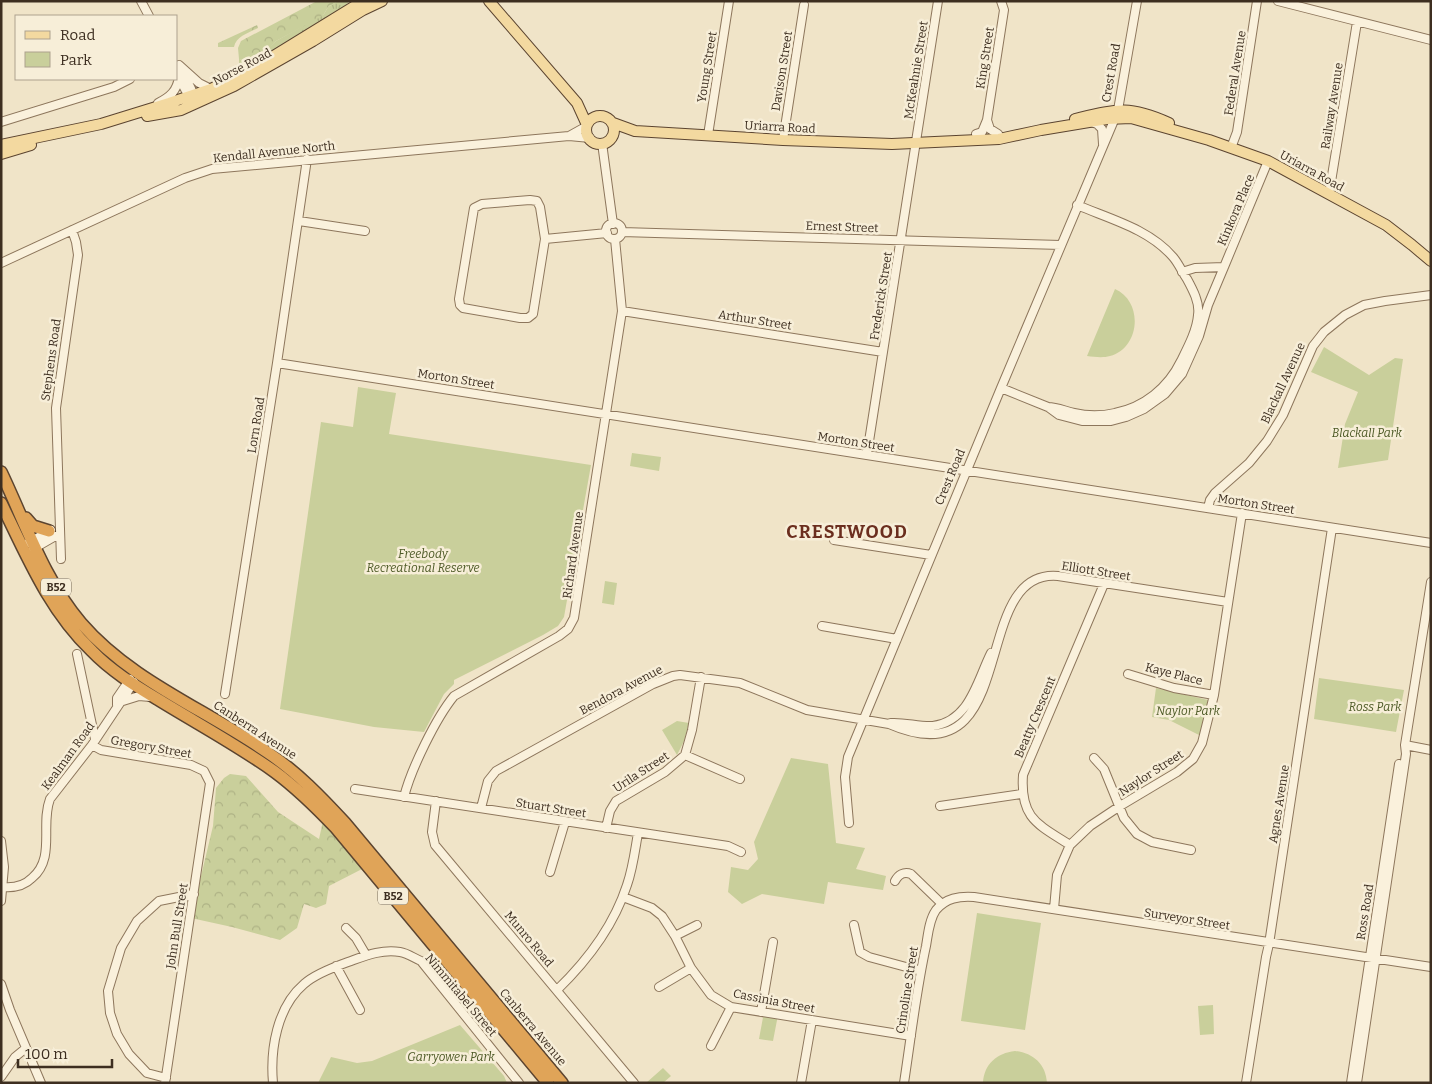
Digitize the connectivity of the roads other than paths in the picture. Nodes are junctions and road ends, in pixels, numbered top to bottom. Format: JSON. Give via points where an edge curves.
{"nodes":[{"id":1,"x":141,"y":1,"type":"edge"},
{"id":2,"x":354,"y":1,"type":"edge"},
{"id":3,"x":376,"y":1,"type":"edge"},
{"id":4,"x":382,"y":1,"type":"edge"},
{"id":5,"x":729,"y":1,"type":"edge"},
{"id":6,"x":938,"y":1,"type":"edge"},
{"id":7,"x":1002,"y":1,"type":"edge"},
{"id":8,"x":1137,"y":1,"type":"edge"},
{"id":9,"x":1257,"y":1,"type":"edge"},
{"id":10,"x":1278,"y":1,"type":"edge"},
{"id":11,"x":490,"y":2,"type":"edge"},
{"id":12,"x":363,"y":5,"type":"edge"},
{"id":13,"x":804,"y":5,"type":"dead end"},
{"id":14,"x":148,"y":15,"type":"edge"},
{"id":15,"x":335,"y":18,"type":"junction"},
{"id":16,"x":1357,"y":22,"type":"junction"},
{"id":17,"x":1431,"y":40,"type":"edge"},
{"id":18,"x":178,"y":69,"type":"edge"},
{"id":19,"x":128,"y":80,"type":"edge"},
{"id":20,"x":177,"y":80,"type":"edge"},
{"id":21,"x":211,"y":89,"type":"junction"},
{"id":22,"x":194,"y":100,"type":"junction"},
{"id":23,"x":577,"y":103,"type":"junction"},
{"id":24,"x":140,"y":112,"type":"junction"},
{"id":25,"x":1116,"y":114,"type":"junction"},
{"id":26,"x":600,"y":116,"type":"junction"},
{"id":27,"x":987,"y":120,"type":"junction"},
{"id":28,"x":1,"y":122,"type":"edge"},
{"id":29,"x":1089,"y":122,"type":"junction"},
{"id":30,"x":101,"y":124,"type":"junction"},
{"id":31,"x":613,"y":124,"type":"junction"},
{"id":32,"x":587,"y":126,"type":"junction"},
{"id":33,"x":74,"y":130,"type":"junction"},
{"id":34,"x":635,"y":130,"type":"junction"},
{"id":35,"x":1041,"y":130,"type":"junction"},
{"id":36,"x":976,"y":134,"type":"junction"},
{"id":37,"x":998,"y":134,"type":"junction"},
{"id":38,"x":1021,"y":134,"type":"junction"},
{"id":39,"x":708,"y":135,"type":"junction"},
{"id":40,"x":569,"y":136,"type":"junction"},
{"id":41,"x":612,"y":136,"type":"junction"},
{"id":42,"x":590,"y":138,"type":"junction"},
{"id":43,"x":783,"y":140,"type":"junction"},
{"id":44,"x":920,"y":142,"type":"junction"},
{"id":45,"x":602,"y":143,"type":"junction"},
{"id":46,"x":1,"y":145,"type":"edge"},
{"id":47,"x":1103,"y":146,"type":"junction"},
{"id":48,"x":1231,"y":148,"type":"junction"},
{"id":49,"x":1,"y":154,"type":"edge"},
{"id":50,"x":307,"y":159,"type":"junction"},
{"id":51,"x":1268,"y":161,"type":"junction"},
{"id":52,"x":1329,"y":194,"type":"junction"},
{"id":53,"x":1078,"y":205,"type":"junction"},
{"id":54,"x":299,"y":221,"type":"junction"},
{"id":55,"x":613,"y":224,"type":"junction"},
{"id":56,"x":72,"y":230,"type":"junction"},
{"id":57,"x":364,"y":231,"type":"dead end"},
{"id":58,"x":622,"y":232,"type":"junction"},
{"id":59,"x":607,"y":233,"type":"junction"},
{"id":60,"x":1398,"y":233,"type":"junction"},
{"id":61,"x":545,"y":239,"type":"junction"},
{"id":62,"x":615,"y":239,"type":"junction"},
{"id":63,"x":901,"y":240,"type":"junction"},
{"id":64,"x":1061,"y":245,"type":"junction"},
{"id":65,"x":1174,"y":258,"type":"junction"},
{"id":66,"x":1431,"y":261,"type":"edge"},
{"id":67,"x":1,"y":263,"type":"edge"},
{"id":68,"x":1224,"y":267,"type":"junction"},
{"id":69,"x":1203,"y":268,"type":"junction"},
{"id":70,"x":1431,"y":270,"type":"edge"},
{"id":71,"x":1182,"y":272,"type":"junction"},
{"id":72,"x":1431,"y":295,"type":"edge"},
{"id":73,"x":1208,"y":305,"type":"junction"},
{"id":74,"x":622,"y":311,"type":"junction"},
{"id":75,"x":1198,"y":316,"type":"junction"},
{"id":76,"x":884,"y":352,"type":"junction"},
{"id":77,"x":277,"y":363,"type":"junction"},
{"id":78,"x":1001,"y":388,"type":"junction"},
{"id":79,"x":1048,"y":407,"type":"junction"},
{"id":80,"x":606,"y":414,"type":"junction"},
{"id":81,"x":867,"y":454,"type":"junction"},
{"id":82,"x":967,"y":470,"type":"junction"},
{"id":83,"x":1,"y":472,"type":"edge"},
{"id":84,"x":1,"y":503,"type":"edge"},
{"id":85,"x":1208,"y":508,"type":"junction"},
{"id":86,"x":19,"y":509,"type":"junction"},
{"id":87,"x":1242,"y":513,"type":"junction"},
{"id":88,"x":1332,"y":528,"type":"junction"},
{"id":89,"x":56,"y":530,"type":"junction"},
{"id":90,"x":834,"y":540,"type":"dead end"},
{"id":91,"x":1431,"y":543,"type":"edge"},
{"id":92,"x":29,"y":547,"type":"junction"},
{"id":93,"x":931,"y":555,"type":"junction"},
{"id":94,"x":61,"y":559,"type":"dead end"},
{"id":95,"x":1431,"y":582,"type":"edge"},
{"id":96,"x":1104,"y":584,"type":"junction"},
{"id":97,"x":1228,"y":602,"type":"junction"},
{"id":98,"x":822,"y":626,"type":"dead end"},
{"id":99,"x":897,"y":639,"type":"junction"},
{"id":100,"x":77,"y":654,"type":"dead end"},
{"id":101,"x":1128,"y":674,"type":"dead end"},
{"id":102,"x":701,"y":677,"type":"junction"},
{"id":103,"x":134,"y":678,"type":"junction"},
{"id":104,"x":225,"y":694,"type":"dead end"},
{"id":105,"x":1214,"y":695,"type":"junction"},
{"id":106,"x":155,"y":697,"type":"junction"},
{"id":107,"x":120,"y":703,"type":"junction"},
{"id":108,"x":863,"y":718,"type":"junction"},
{"id":109,"x":93,"y":742,"type":"junction"},
{"id":110,"x":1405,"y":745,"type":"junction"},
{"id":111,"x":1431,"y":750,"type":"edge"},
{"id":112,"x":685,"y":755,"type":"junction"},
{"id":113,"x":1094,"y":758,"type":"dead end"},
{"id":114,"x":206,"y":774,"type":"joint"},
{"id":115,"x":740,"y":779,"type":"dead end"},
{"id":116,"x":355,"y":789,"type":"dead end"},
{"id":117,"x":1021,"y":794,"type":"junction"},
{"id":118,"x":404,"y":796,"type":"junction"},
{"id":119,"x":436,"y":801,"type":"junction"},
{"id":120,"x":940,"y":806,"type":"dead end"},
{"id":121,"x":1120,"y":806,"type":"junction"},
{"id":122,"x":481,"y":808,"type":"junction"},
{"id":123,"x":565,"y":822,"type":"junction"},
{"id":124,"x":850,"y":823,"type":"dead end"},
{"id":125,"x":606,"y":828,"type":"junction"},
{"id":126,"x":638,"y":833,"type":"junction"},
{"id":127,"x":1,"y":841,"type":"edge"},
{"id":128,"x":1070,"y":845,"type":"junction"},
{"id":129,"x":1191,"y":850,"type":"dead end"},
{"id":130,"x":741,"y":852,"type":"dead end"},
{"id":131,"x":550,"y":872,"type":"dead end"},
{"id":132,"x":895,"y":881,"type":"dead end"},
{"id":133,"x":3,"y":887,"type":"junction"},
{"id":134,"x":194,"y":894,"type":"junction"},
{"id":135,"x":623,"y":897,"type":"junction"},
{"id":136,"x":1,"y":901,"type":"edge"},
{"id":137,"x":942,"y":904,"type":"junction"},
{"id":138,"x":1054,"y":909,"type":"junction"},
{"id":139,"x":696,"y":925,"type":"dead end"},
{"id":140,"x":854,"y":925,"type":"dead end"},
{"id":141,"x":346,"y":928,"type":"dead end"},
{"id":142,"x":675,"y":936,"type":"junction"},
{"id":143,"x":773,"y":942,"type":"dead end"},
{"id":144,"x":1269,"y":944,"type":"junction"},
{"id":145,"x":366,"y":955,"type":"junction"},
{"id":146,"x":1373,"y":959,"type":"junction"},
{"id":147,"x":336,"y":966,"type":"junction"},
{"id":148,"x":1431,"y":967,"type":"edge"},
{"id":149,"x":691,"y":968,"type":"junction"},
{"id":150,"x":921,"y":971,"type":"junction"},
{"id":151,"x":1,"y":984,"type":"edge"},
{"id":152,"x":659,"y":987,"type":"dead end"},
{"id":153,"x":558,"y":990,"type":"junction"},
{"id":154,"x":731,"y":1007,"type":"junction"},
{"id":155,"x":360,"y":1010,"type":"dead end"},
{"id":156,"x":761,"y":1012,"type":"junction"},
{"id":157,"x":812,"y":1020,"type":"junction"},
{"id":158,"x":911,"y":1036,"type":"junction"},
{"id":159,"x":711,"y":1046,"type":"dead end"},
{"id":160,"x":26,"y":1048,"type":"junction"},
{"id":161,"x":1,"y":1077,"type":"edge"},
{"id":162,"x":165,"y":1080,"type":"edge"},
{"id":163,"x":41,"y":1083,"type":"edge"},
{"id":164,"x":273,"y":1083,"type":"edge"},
{"id":165,"x":519,"y":1083,"type":"edge"},
{"id":166,"x":548,"y":1083,"type":"edge"},
{"id":167,"x":562,"y":1083,"type":"edge"},
{"id":168,"x":634,"y":1083,"type":"edge"},
{"id":169,"x":801,"y":1083,"type":"edge"},
{"id":170,"x":904,"y":1083,"type":"edge"},
{"id":171,"x":1246,"y":1083,"type":"edge"},
{"id":172,"x":1351,"y":1083,"type":"edge"},
{"id":173,"x":1357,"y":1083,"type":"edge"}],
"edges":[{"from":1,"to":14,"type":"street"},
{"from":2,"to":15,"type":"main road"},
{"from":3,"to":12,"type":"main road"},
{"from":4,"to":12,"type":"main road","name":"Norse Road"},
{"from":5,"to":39,"type":"street","name":"Young Street"},
{"from":6,"to":44,"type":"street","name":"McKeahnie Street"},
{"from":7,"to":27,"type":"street","name":"King Street","via":[[1004,10]]},
{"from":8,"to":25,"type":"street","name":"Crest Road"},
{"from":9,"to":48,"type":"street","name":"Federal Avenue","via":[[1237,132]]},
{"from":10,"to":16,"type":"street"},
{"from":11,"to":23,"type":"main road"},
{"from":12,"to":15,"type":"main road","name":"Norse Road"},
{"from":12,"to":22,"type":"main road","name":"Norse Road","via":[[261,72]]},
{"from":13,"to":43,"type":"street","name":"Davison Street"},
{"from":15,"to":21,"type":"main road","name":"Norse Road","via":[[254,68]]},
{"from":16,"to":17,"type":"street"},
{"from":16,"to":52,"type":"street","name":"Railway Avenue"},
{"from":18,"to":21,"type":"street"},
{"from":18,"to":22,"type":"street"},
{"from":19,"to":28,"type":"street"},
{"from":20,"to":24,"type":"street","via":[[170,96]]},
{"from":21,"to":22,"type":"main road","name":"Norse Road"},
{"from":22,"to":24,"type":"main road","name":"Norse Road"},
{"from":22,"to":30,"type":"main road","name":"Norse Road","via":[[181,110]]},
{"from":23,"to":26,"type":"main road"},
{"from":23,"to":32,"type":"main road"},
{"from":24,"to":30,"type":"main road","name":"Norse Road"},
{"from":25,"to":29,"type":"main road","name":"Uriarra Road"},
{"from":25,"to":35,"type":"main road","name":"Uriarra Road","via":[[1072,119]]},
{"from":25,"to":47,"type":"street","name":"Crest Road"},
{"from":25,"to":48,"type":"main road","name":"Uriarra Road"},
{"from":26,"to":31,"type":"main road"},
{"from":26,"to":32,"type":"main road"},
{"from":27,"to":36,"type":"street","name":"King Street","via":[[982,132]]},
{"from":27,"to":37,"type":"street","via":[[990,129]]},
{"from":29,"to":35,"type":"main road","name":"Uriarra Road"},
{"from":29,"to":47,"type":"street","via":[[1102,128]]},
{"from":30,"to":33,"type":"main road","name":"Norse Road"},
{"from":31,"to":34,"type":"main road","name":"Uriarra Road"},
{"from":31,"to":41,"type":"main road"},
{"from":32,"to":40,"type":"street","name":"Kendall Avenue North"},
{"from":32,"to":42,"type":"main road"},
{"from":33,"to":46,"type":"main road","name":"Norse Road"},
{"from":33,"to":49,"type":"main road","name":"Norse Road"},
{"from":34,"to":39,"type":"main road","name":"Uriarra Road"},
{"from":34,"to":41,"type":"main road","name":"Uriarra Road"},
{"from":35,"to":38,"type":"main road","name":"Uriarra Road"},
{"from":36,"to":37,"type":"main road","name":"Uriarra Road"},
{"from":36,"to":44,"type":"main road","name":"Uriarra Road"},
{"from":37,"to":38,"type":"main road","name":"Uriarra Road"},
{"from":38,"to":44,"type":"main road","name":"Uriarra Road","via":[[999,139]]},
{"from":39,"to":43,"type":"main road","name":"Uriarra Road"},
{"from":40,"to":42,"type":"street","name":"Kendall Avenue North"},
{"from":40,"to":50,"type":"street","name":"Kendall Avenue North"},
{"from":41,"to":45,"type":"main road"},
{"from":42,"to":45,"type":"main road"},
{"from":43,"to":44,"type":"main road","name":"Uriarra Road","via":[[879,144]]},
{"from":44,"to":63,"type":"street","name":"Frederick Street"},
{"from":45,"to":55,"type":"street"},
{"from":47,"to":53,"type":"street","name":"Crest Road"},
{"from":48,"to":51,"type":"main road","name":"Uriarra Road"},
{"from":50,"to":54,"type":"street","name":"Lorn Road"},
{"from":50,"to":56,"type":"street","name":"Kendall Avenue North","via":[[200,172]]},
{"from":51,"to":52,"type":"main road","name":"Uriarra Road"},
{"from":51,"to":68,"type":"street","name":"Kinkora Place"},
{"from":52,"to":60,"type":"main road","name":"Uriarra Road"},
{"from":53,"to":64,"type":"street","name":"Crest Road"},
{"from":53,"to":65,"type":"street","via":[[1144,234]]},
{"from":54,"to":57,"type":"street"},
{"from":54,"to":77,"type":"street","name":"Lorn Road"},
{"from":55,"to":58,"type":"street"},
{"from":55,"to":59,"type":"street","via":[[607,228]]},
{"from":56,"to":67,"type":"street","name":"Kendall Avenue North"},
{"from":56,"to":89,"type":"street","name":"Stephens Road","via":[[78,255],[56,408]]},
{"from":58,"to":62,"type":"street"},
{"from":58,"to":63,"type":"street","name":"Ernest Street"},
{"from":59,"to":61,"type":"street"},
{"from":59,"to":62,"type":"street"},
{"from":60,"to":66,"type":"main road","name":"Uriarra Road"},
{"from":60,"to":70,"type":"main road","name":"Uriarra Road"},
{"from":61,"to":61,"type":"street","via":[[531,316],[520,318],[461,306],[459,299],[476,206],[536,201],[540,206]]},
{"from":62,"to":74,"type":"street","name":"Richard Avenue"},
{"from":63,"to":64,"type":"street","name":"Ernest Street"},
{"from":63,"to":76,"type":"street","name":"Frederick Street"},
{"from":64,"to":78,"type":"street","name":"Crest Road"},
{"from":65,"to":69,"type":"street"},
{"from":65,"to":71,"type":"street"},
{"from":68,"to":69,"type":"street"},
{"from":68,"to":73,"type":"street","name":"Kinkora Place"},
{"from":69,"to":71,"type":"street"},
{"from":71,"to":75,"type":"street","via":[[1196,298]]},
{"from":72,"to":85,"type":"street","name":"Blackall Avenue","via":[[1364,306],[1345,315],[1324,332],[1313,346],[1283,415],[1267,441],[1249,463],[1215,493]]},
{"from":73,"to":75,"type":"street","name":"Kinkora Place"},
{"from":73,"to":79,"type":"street","name":"Kinkora Place","via":[[1182,374],[1165,394],[1144,409],[1126,417],[1095,422],[1068,418]]},
{"from":74,"to":76,"type":"street","name":"Arthur Street"},
{"from":74,"to":80,"type":"street","name":"Richard Avenue"},
{"from":75,"to":79,"type":"street","name":"Kinkora Place","via":[[1178,368],[1148,400],[1106,415]]},
{"from":76,"to":81,"type":"street","name":"Frederick Street"},
{"from":77,"to":80,"type":"street","name":"Morton Street"},
{"from":77,"to":104,"type":"street","name":"Lorn Road"},
{"from":78,"to":79,"type":"street","name":"Kinkora Place"},
{"from":78,"to":82,"type":"street","name":"Crest Road"},
{"from":80,"to":81,"type":"street","name":"Morton Street"},
{"from":80,"to":118,"type":"street","name":"Richard Avenue","via":[[573,622],[554,640],[454,696],[423,750]]},
{"from":81,"to":82,"type":"street","name":"Morton Street"},
{"from":82,"to":85,"type":"street","name":"Morton Street"},
{"from":82,"to":93,"type":"street","name":"Crest Road"},
{"from":83,"to":86,"type":"highway","name":"Canberra Avenue","number":"B52"},
{"from":84,"to":92,"type":"highway","name":"Canberra Avenue","number":"B52"},
{"from":85,"to":87,"type":"street","name":"Morton Street"},
{"from":86,"to":89,"type":"highway","via":[[33,526]]},
{"from":86,"to":92,"type":"highway","name":"Canberra Avenue","number":"B52"},
{"from":87,"to":88,"type":"street","name":"Morton Street"},
{"from":87,"to":97,"type":"street","name":"Naylor Street"},
{"from":88,"to":91,"type":"street","name":"Morton Street"},
{"from":88,"to":144,"type":"street","name":"Agnes Avenue"},
{"from":89,"to":92,"type":"street"},
{"from":89,"to":94,"type":"street","name":"Stephens Road"},
{"from":90,"to":93,"type":"street"},
{"from":92,"to":103,"type":"highway","name":"Canberra Avenue","number":"B52","via":[[52,604],[93,653]]},
{"from":93,"to":99,"type":"street","name":"Crest Road"},
{"from":95,"to":110,"type":"street","name":"Ross Road"},
{"from":96,"to":97,"type":"street","name":"Elliott Street"},
{"from":96,"to":108,"type":"street","name":"Elliott Street","via":[[1049,575],[1027,583],[1011,606],[975,707],[958,725],[943,732],[927,734]]},
{"from":96,"to":117,"type":"street","name":"Beatty Crescent","via":[[1023,775]]},
{"from":97,"to":105,"type":"street","name":"Naylor Street"},
{"from":98,"to":99,"type":"street"},
{"from":99,"to":108,"type":"street","name":"Crest Road"},
{"from":100,"to":109,"type":"street"},
{"from":101,"to":105,"type":"street","name":"Kaye Place","via":[[1174,688]]},
{"from":102,"to":108,"type":"street","name":"Bendora Avenue","via":[[740,683],[807,710]]},
{"from":102,"to":112,"type":"street","name":"Urila Street"},
{"from":102,"to":122,"type":"street","name":"Bendora Avenue","via":[[680,675],[663,679],[496,771],[488,781]]},
{"from":103,"to":106,"type":"highway","name":"Canberra Avenue","number":"B52"},
{"from":103,"to":107,"type":"street","name":"Kealman Road","via":[[117,698]]},
{"from":103,"to":167,"type":"highway","name":"Canberra Avenue","number":"B52","via":[[266,751],[316,792]]},
{"from":105,"to":121,"type":"street","name":"Naylor Street","via":[[1202,743],[1193,759]]},
{"from":106,"to":107,"type":"street","via":[[139,696]]},
{"from":106,"to":166,"type":"highway","name":"Canberra Avenue","number":"B52","via":[[274,771],[306,795]]},
{"from":107,"to":109,"type":"street","name":"Kealman Road"},
{"from":108,"to":124,"type":"street","name":"Crest Road","via":[[846,764]]},
{"from":109,"to":114,"type":"street","name":"Gregory Street","via":[[101,750],[191,764]]},
{"from":109,"to":133,"type":"street","name":"Kealman Road","via":[[49,803],[46,853],[40,870],[21,886]]},
{"from":110,"to":111,"type":"street"},
{"from":110,"to":146,"type":"street","name":"Ross Road","via":[[1401,753]]},
{"from":112,"to":115,"type":"street"},
{"from":112,"to":125,"type":"street","name":"Urila Street","via":[[665,772],[616,801]]},
{"from":113,"to":121,"type":"street","via":[[1104,769]]},
{"from":114,"to":134,"type":"street","name":"John Bull Street","via":[[210,786]]},
{"from":116,"to":118,"type":"street","name":"Stuart Street"},
{"from":117,"to":120,"type":"street"},
{"from":117,"to":128,"type":"street","via":[[1026,811],[1041,826]]},
{"from":118,"to":119,"type":"street","name":"Stuart Street"},
{"from":119,"to":122,"type":"street","name":"Stuart Street"},
{"from":119,"to":153,"type":"street","name":"Munro Road","via":[[432,832],[436,845]]},
{"from":121,"to":128,"type":"street","name":"Naylor Street","via":[[1090,826]]},
{"from":121,"to":129,"type":"street","via":[[1124,818],[1137,834],[1152,842]]},
{"from":122,"to":123,"type":"street","name":"Stuart Street"},
{"from":123,"to":125,"type":"street","name":"Stuart Street"},
{"from":123,"to":131,"type":"street"},
{"from":125,"to":126,"type":"street","name":"Stuart Street"},
{"from":126,"to":130,"type":"street","name":"Stuart Street","via":[[728,846]]},
{"from":126,"to":135,"type":"street"},
{"from":127,"to":133,"type":"street"},
{"from":128,"to":138,"type":"street","name":"Naylor Street","via":[[1058,875]]},
{"from":132,"to":137,"type":"street","via":[[902,873],[911,874]]},
{"from":133,"to":136,"type":"street"},
{"from":134,"to":162,"type":"street","name":"John Bull Street"},
{"from":134,"to":162,"type":"street","via":[[159,902],[137,921],[121,948],[108,991],[110,1013],[129,1054],[147,1073]]},
{"from":135,"to":142,"type":"street","name":"Cassinia Street","via":[[657,912]]},
{"from":135,"to":153,"type":"street","via":[[599,940]]},
{"from":137,"to":138,"type":"street","name":"Surveyor Street","via":[[965,896]]},
{"from":137,"to":150,"type":"street","name":"Crinoline Street","via":[[931,921]]},
{"from":138,"to":144,"type":"street","name":"Surveyor Street"},
{"from":139,"to":142,"type":"street"},
{"from":140,"to":150,"type":"street","via":[[860,952]]},
{"from":141,"to":145,"type":"street"},
{"from":142,"to":149,"type":"street","name":"Cassinia Street"},
{"from":143,"to":156,"type":"street"},
{"from":144,"to":146,"type":"street","name":"Surveyor Street"},
{"from":144,"to":171,"type":"street","name":"Agnes Avenue"},
{"from":145,"to":147,"type":"street","name":"Nimmitabel Street"},
{"from":145,"to":165,"type":"street","name":"Nimmitabel Street","via":[[401,952],[421,961]]},
{"from":146,"to":148,"type":"street","name":"Surveyor Street"},
{"from":146,"to":172,"type":"street","name":"Ross Road"},
{"from":146,"to":173,"type":"street","name":"Ross Road"},
{"from":147,"to":155,"type":"street"},
{"from":147,"to":164,"type":"street","name":"Nimmitabel Street","via":[[304,984],[284,1009],[274,1047]]},
{"from":149,"to":152,"type":"street"},
{"from":149,"to":154,"type":"street","name":"Cassinia Street","via":[[711,995]]},
{"from":150,"to":158,"type":"street","name":"Crinoline Street"},
{"from":151,"to":160,"type":"street"},
{"from":153,"to":168,"type":"street","name":"Munro Road"},
{"from":154,"to":156,"type":"street","name":"Cassinia Street"},
{"from":154,"to":159,"type":"street"},
{"from":156,"to":157,"type":"street","name":"Cassinia Street"},
{"from":157,"to":158,"type":"street","name":"Cassinia Street"},
{"from":157,"to":169,"type":"street"},
{"from":158,"to":170,"type":"street","name":"Crinoline Street"},
{"from":160,"to":161,"type":"street"},
{"from":160,"to":163,"type":"street"}]}
